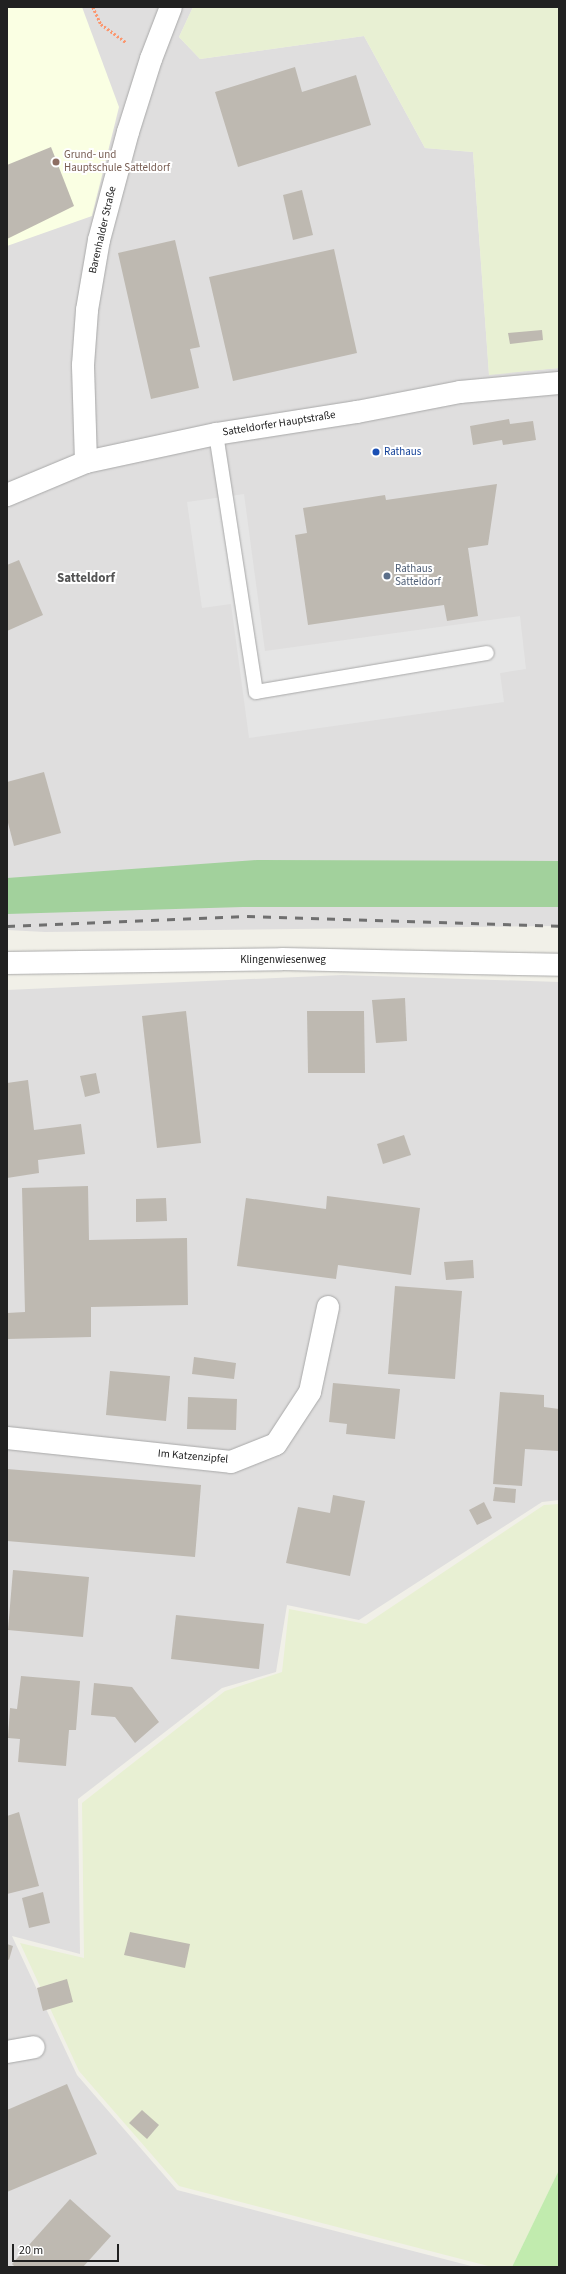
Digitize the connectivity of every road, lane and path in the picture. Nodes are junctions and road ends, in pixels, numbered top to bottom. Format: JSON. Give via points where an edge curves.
{"nodes":[{"id":1,"x":93,"y":7,"type":"edge"},
{"id":2,"x":170,"y":7,"type":"edge"},
{"id":3,"x":151,"y":59,"type":"junction"},
{"id":4,"x":559,"y":384,"type":"edge"},
{"id":5,"x":216,"y":434,"type":"junction"},
{"id":6,"x":86,"y":462,"type":"junction"},
{"id":7,"x":7,"y":495,"type":"edge"},
{"id":8,"x":487,"y":653,"type":"dead end"},
{"id":9,"x":7,"y":964,"type":"edge"},
{"id":10,"x":559,"y":965,"type":"edge"},
{"id":11,"x":328,"y":1307,"type":"dead end"},
{"id":12,"x":7,"y":1438,"type":"edge"},
{"id":13,"x":34,"y":2047,"type":"dead end"},
{"id":14,"x":7,"y":2052,"type":"edge"}],
"edges":[{"from":1,"to":3,"type":"path","via":[[101,24]]},
{"from":2,"to":3,"type":"street","name":"Barenhalder Straße"},
{"from":3,"to":6,"type":"street","name":"Barenhalder Straße","via":[[99,240],[87,310],[83,365]]},
{"from":4,"to":5,"type":"street","name":"Satteldorfer Hauptstraße","via":[[460,392],[357,412]]},
{"from":5,"to":6,"type":"street","name":"Satteldorfer Hauptstraße"},
{"from":5,"to":8,"type":"lane","via":[[256,692]]},
{"from":6,"to":7,"type":"street","name":"Satteldorfer Hauptstraße"},
{"from":9,"to":10,"type":"street","name":"Klingenwiesenweg","via":[[282,959]]},
{"from":11,"to":12,"type":"street","name":"Im Katzenzipfel","via":[[310,1392],[276,1444],[231,1462]]},
{"from":13,"to":14,"type":"street"}]}
